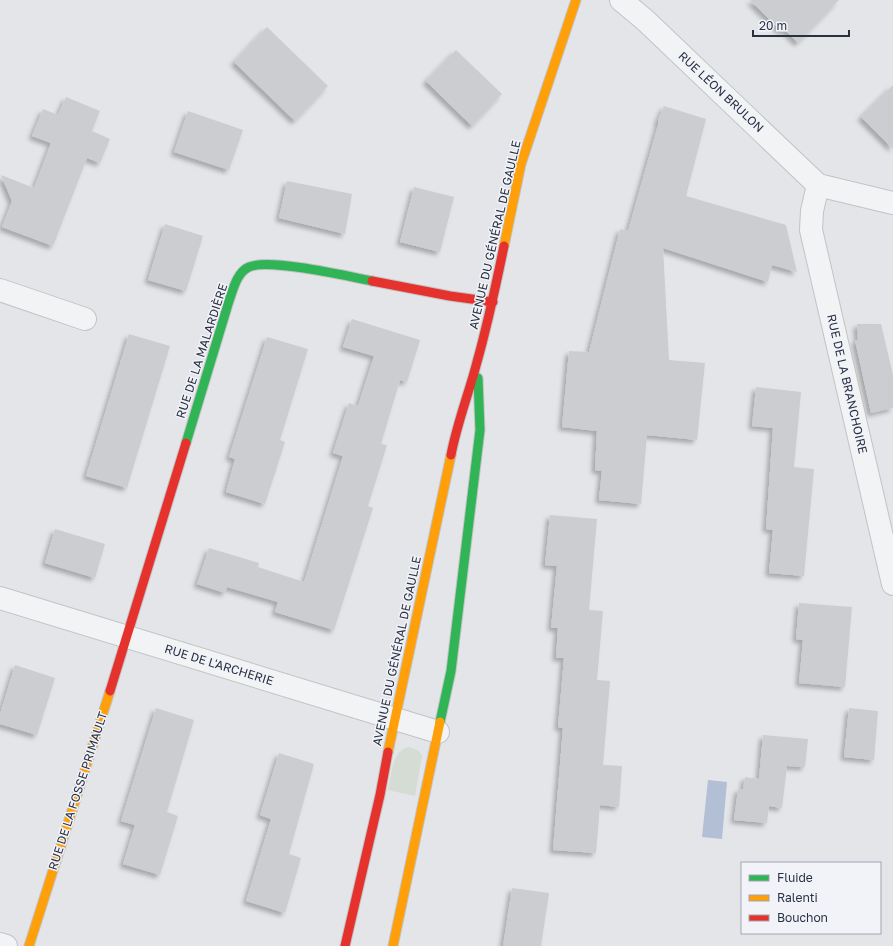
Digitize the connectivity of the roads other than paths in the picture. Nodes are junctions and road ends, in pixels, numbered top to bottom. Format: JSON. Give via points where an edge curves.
{"nodes":[{"id":1,"x":576,"y":0,"type":"edge"},
{"id":2,"x":621,"y":0,"type":"edge"},
{"id":3,"x":818,"y":185,"type":"junction"},
{"id":4,"x":893,"y":203,"type":"edge"},
{"id":5,"x":0,"y":290,"type":"edge"},
{"id":6,"x":493,"y":302,"type":"junction"},
{"id":7,"x":84,"y":319,"type":"dead end"},
{"id":8,"x":477,"y":363,"type":"junction"},
{"id":9,"x":893,"y":584,"type":"edge"},
{"id":10,"x":0,"y":598,"type":"edge"},
{"id":11,"x":127,"y":636,"type":"junction"},
{"id":12,"x":394,"y":718,"type":"junction"},
{"id":13,"x":438,"y":732,"type":"junction"},
{"id":14,"x":0,"y":944,"type":"edge"},
{"id":15,"x":6,"y":946,"type":"edge"},
{"id":16,"x":29,"y":946,"type":"edge"},
{"id":17,"x":345,"y":946,"type":"edge"},
{"id":18,"x":392,"y":946,"type":"edge"}],
"edges":[{"from":1,"to":6,"type":"street","name":"AVENUE DU GÉNÉRAL DE GAULLE","via":[[521,164]]},
{"from":2,"to":3,"type":"street","name":"RUE LÉON BRULON","via":[[650,24]]},
{"from":3,"to":4,"type":"street"},
{"from":3,"to":9,"type":"street","name":"RUE DE LA BRANCHOIRE","via":[[811,230]]},
{"from":5,"to":7,"type":"street"},
{"from":6,"to":8,"type":"street","name":"AVENUE DU GÉNÉRAL DE GAULLE"},
{"from":6,"to":11,"type":"street","name":"RUE DE LA MALARDIÈRE","via":[[446,296],[289,266],[260,264],[249,267],[240,274],[229,301]]},
{"from":8,"to":12,"type":"street","name":"AVENUE DU GÉNÉRAL DE GAULLE","via":[[457,425]]},
{"from":8,"to":13,"type":"street","name":"AVENUE DU GÉNÉRAL DE GAULLE","via":[[480,430],[450,671]]},
{"from":10,"to":11,"type":"street","name":"RUE DE L'ARCHERIE"},
{"from":11,"to":12,"type":"street","name":"RUE DE L'ARCHERIE"},
{"from":11,"to":16,"type":"street","name":"RUE DE LA FOSSE PRIMAULT"},
{"from":12,"to":13,"type":"street","name":"RUE DE L'ARCHERIE"},
{"from":12,"to":17,"type":"street","name":"AVENUE DU GÉNÉRAL DE GAULLE","via":[[380,795]]},
{"from":13,"to":18,"type":"street","name":"AVENUE DU GÉNÉRAL DE GAULLE"},
{"from":14,"to":15,"type":"street"}]}
